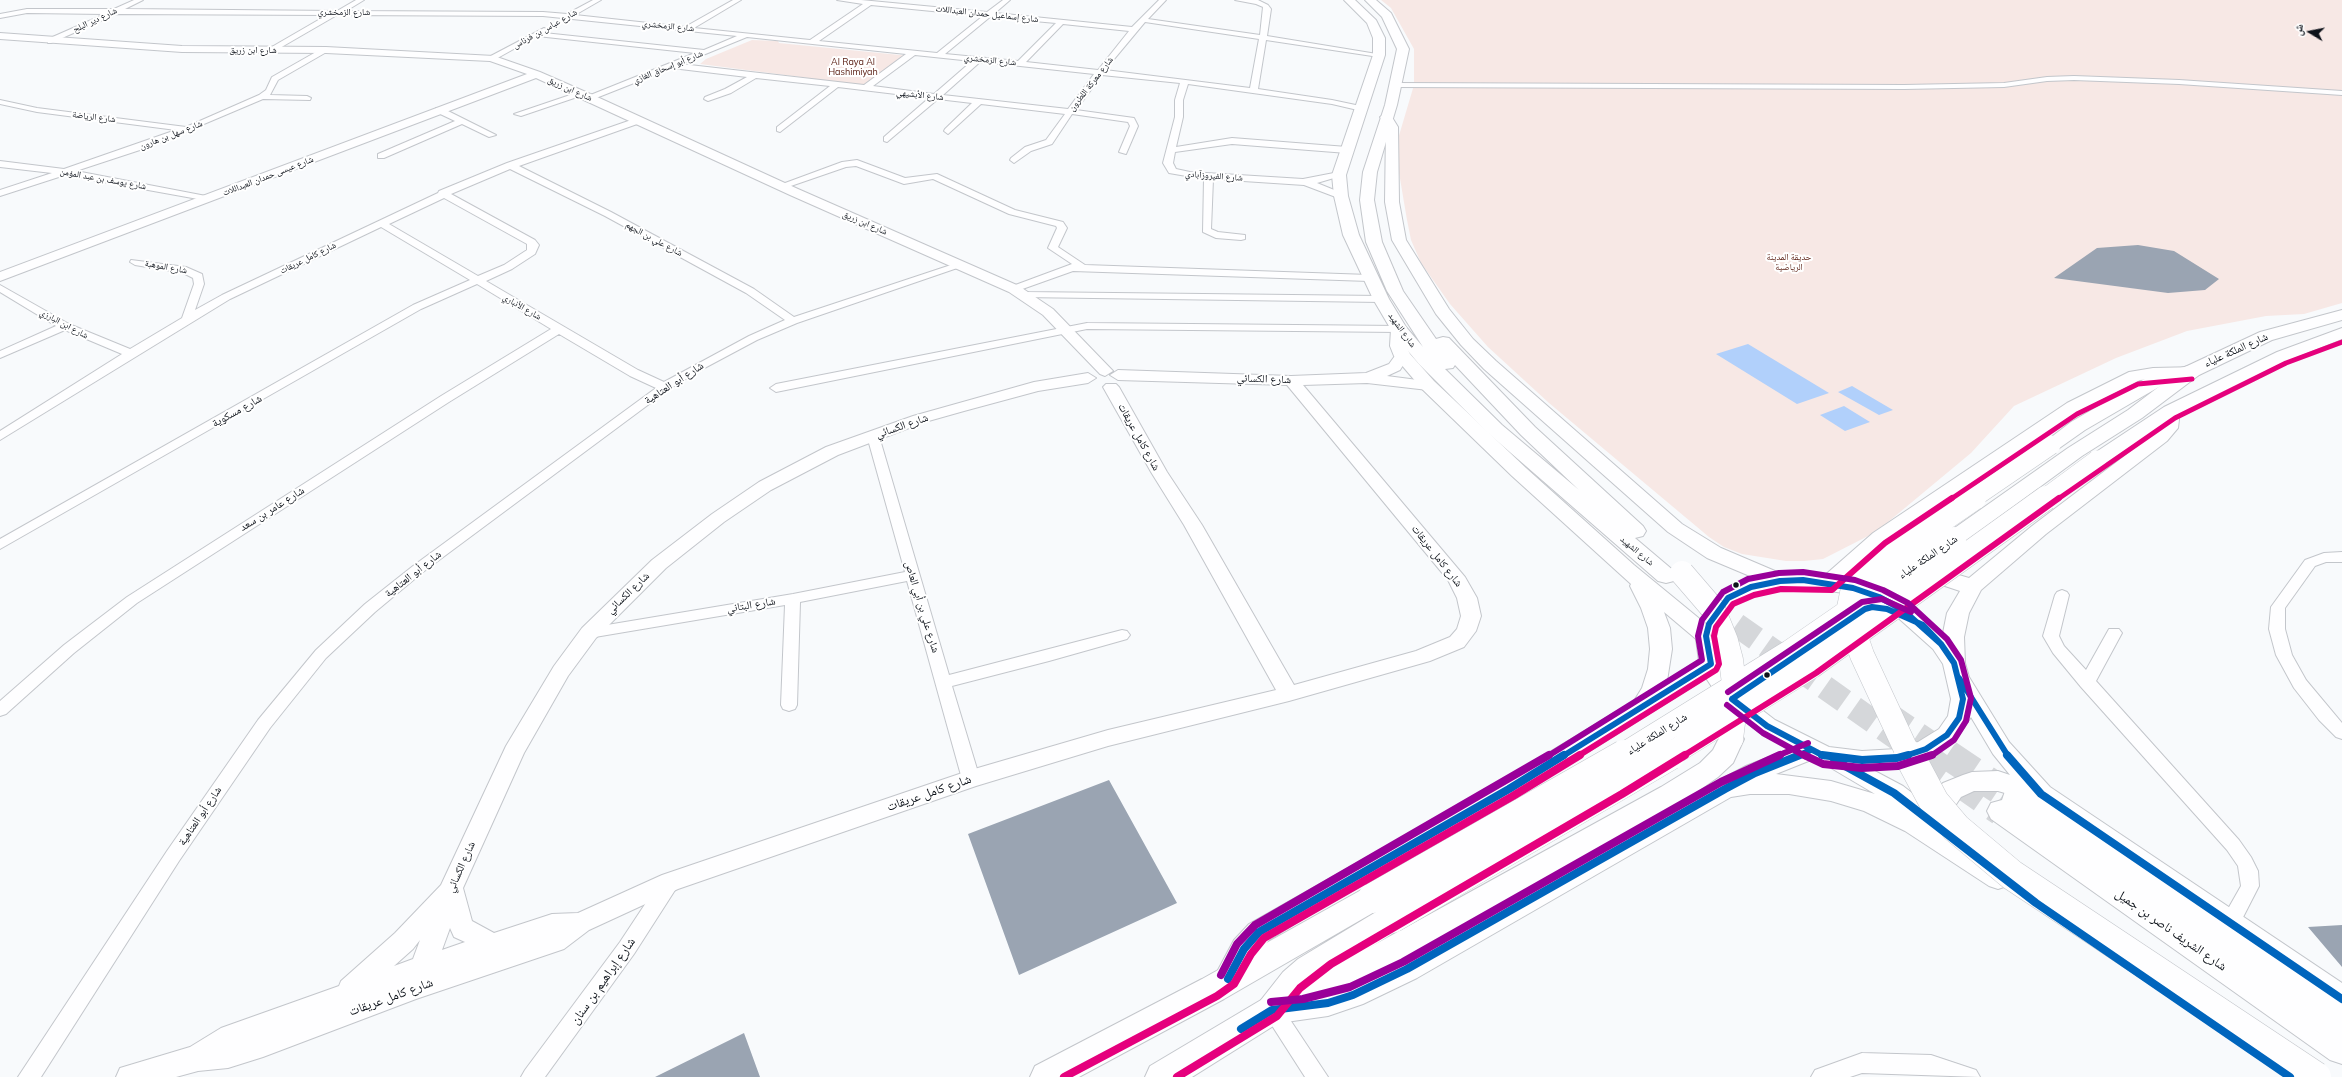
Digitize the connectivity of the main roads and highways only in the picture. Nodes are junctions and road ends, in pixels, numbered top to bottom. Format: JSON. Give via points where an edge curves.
{"nodes":[{"id":1,"x":1349,"y":0,"type":"edge"},
{"id":2,"x":1370,"y":0,"type":"edge"},
{"id":3,"x":1386,"y":117,"type":"junction"},
{"id":4,"x":1371,"y":220,"type":"junction"},
{"id":5,"x":2342,"y":314,"type":"edge"},
{"id":6,"x":1400,"y":329,"type":"junction"},
{"id":7,"x":2342,"y":334,"type":"edge"},
{"id":8,"x":2192,"y":371,"type":"junction"},
{"id":9,"x":2172,"y":411,"type":"junction"},
{"id":10,"x":2074,"y":452,"type":"junction"},
{"id":11,"x":1880,"y":537,"type":"junction"},
{"id":12,"x":1736,"y":563,"type":"junction"},
{"id":13,"x":1628,"y":570,"type":"junction"},
{"id":14,"x":1834,"y":578,"type":"junction"},
{"id":15,"x":1780,"y":581,"type":"junction"},
{"id":16,"x":1973,"y":586,"type":"junction"},
{"id":17,"x":1706,"y":636,"type":"junction"},
{"id":18,"x":1711,"y":664,"type":"junction"},
{"id":19,"x":1957,"y":670,"type":"junction"},
{"id":20,"x":1642,"y":708,"type":"junction"},
{"id":21,"x":1818,"y":753,"type":"junction"},
{"id":22,"x":1725,"y":789,"type":"junction"},
{"id":23,"x":2019,"y":801,"type":"junction"},
{"id":24,"x":1948,"y":836,"type":"junction"},
{"id":25,"x":2036,"y":903,"type":"junction"},
{"id":26,"x":1382,"y":908,"type":"junction"},
{"id":27,"x":1228,"y":979,"type":"junction"},
{"id":28,"x":2342,"y":998,"type":"edge"},
{"id":29,"x":1272,"y":1010,"type":"junction"},
{"id":30,"x":2342,"y":1025,"type":"edge"},
{"id":31,"x":2342,"y":1049,"type":"edge"},
{"id":32,"x":1046,"y":1077,"type":"edge"},
{"id":33,"x":1162,"y":1077,"type":"edge"},
{"id":34,"x":2290,"y":1077,"type":"edge"},
{"id":35,"x":2316,"y":1077,"type":"edge"}],
"edges":[{"from":1,"to":6,"type":"main road","name":"شارع الشهيد","via":[[1372,22],[1378,38],[1379,55],[1339,175],[1341,196],[1351,236],[1369,278]]},
{"from":2,"to":3,"type":"main road","name":"شارع الشهيد","via":[[1387,15],[1401,41],[1403,57]]},
{"from":3,"to":4,"type":"main road","name":"شارع الشهيد","via":[[1370,172],[1367,196]]},
{"from":3,"to":12,"type":"main road","via":[[1392,127],[1392,202],[1399,240],[1442,311],[1490,365],[1675,528],[1714,553]]},
{"from":4,"to":6,"type":"main road","name":"شارع الشهيد","via":[[1374,242],[1395,291],[1438,355],[1508,424],[1671,573],[1495,429],[1425,360]]},
{"from":4,"to":29,"type":"main road","bridge":true,"via":[[1416,302],[1443,343],[1528,431],[1704,596],[1721,626],[1731,660],[1735,686],[1735,719],[1724,756],[1710,770],[1671,795],[1365,966]]},
{"from":5,"to":8,"type":"main road","name":"شارع الملكة علياء","via":[[2266,336]]},
{"from":6,"to":13,"type":"main road","via":[[1398,346],[1402,356],[1428,385],[1518,472]]},
{"from":7,"to":9,"type":"main road","name":"شارع الملكة علياء","via":[[2283,356]]},
{"from":8,"to":10,"type":"main road","name":"شارع الملكة علياء","via":[[2135,414]]},
{"from":8,"to":10,"type":"main road","via":[[2157,380],[2078,426]]},
{"from":8,"to":11,"type":"main road","via":[[2136,376],[2073,407]]},
{"from":9,"to":10,"type":"main road","name":"شارع الملكة علياء"},
{"from":9,"to":16,"type":"main road","via":[[2169,428],[2161,437],[2039,530]]},
{"from":10,"to":26,"type":"main road","name":"شارع الملكة علياء","bridge":true,"via":[[1954,539],[1790,652]]},
{"from":10,"to":35,"type":"main road","bridge":true,"via":[[1906,545],[1863,578],[1852,593],[1849,608],[1851,623],[1862,655],[1917,772],[1934,802],[1956,828],[2012,874],[2049,900]]},
{"from":11,"to":14,"type":"main road"},
{"from":11,"to":16,"type":"main road","via":[[1896,555],[1914,567],[1940,578]]},
{"from":12,"to":14,"type":"main road"},
{"from":12,"to":15,"type":"main road"},
{"from":13,"to":17,"type":"main road"},
{"from":13,"to":20,"type":"main road","via":[[1652,608],[1659,628],[1659,669],[1653,689]]},
{"from":14,"to":15,"type":"main road"},
{"from":14,"to":19,"type":"main road","via":[[1903,610],[1941,644]]},
{"from":15,"to":17,"type":"main road","via":[[1751,587],[1728,598],[1709,624]]},
{"from":16,"to":19,"type":"main road","via":[[1958,613],[1954,637]]},
{"from":17,"to":18,"type":"main road"},
{"from":18,"to":20,"type":"main road"},
{"from":18,"to":21,"type":"main road","via":[[1732,699],[1767,726]]},
{"from":19,"to":21,"type":"main road","via":[[1963,699],[1959,718],[1947,735],[1926,749],[1897,758],[1862,760]]},
{"from":19,"to":23,"type":"main road","via":[[2001,748]]},
{"from":20,"to":27,"type":"main road","via":[[1509,789],[1286,914],[1259,932],[1244,948]]},
{"from":21,"to":22,"type":"main road","via":[[1755,773]]},
{"from":21,"to":24,"type":"main road","via":[[1894,793]]},
{"from":22,"to":25,"type":"main road","via":[[1750,784],[1789,784],[1831,791],[1872,803],[1914,824]]},
{"from":22,"to":29,"type":"main road","via":[[1407,969],[1353,995],[1328,1003]]},
{"from":23,"to":24,"type":"main road","via":[[1998,782],[1984,781],[1961,785],[1952,790],[1942,802],[1940,818]]},
{"from":23,"to":28,"type":"main road","via":[[2230,923]]},
{"from":23,"to":30,"type":"main road","name":"شارع الشريف ناصر بن جميل"},
{"from":23,"to":31,"type":"main road","name":"شارع الشريف ناصر بن جميل"},
{"from":24,"to":25,"type":"main road"},
{"from":25,"to":34,"type":"main road"},
{"from":26,"to":27,"type":"main road"},
{"from":26,"to":29,"type":"main road","via":[[1294,982]]},
{"from":27,"to":32,"type":"main road"},
{"from":29,"to":33,"type":"main road"}]}
